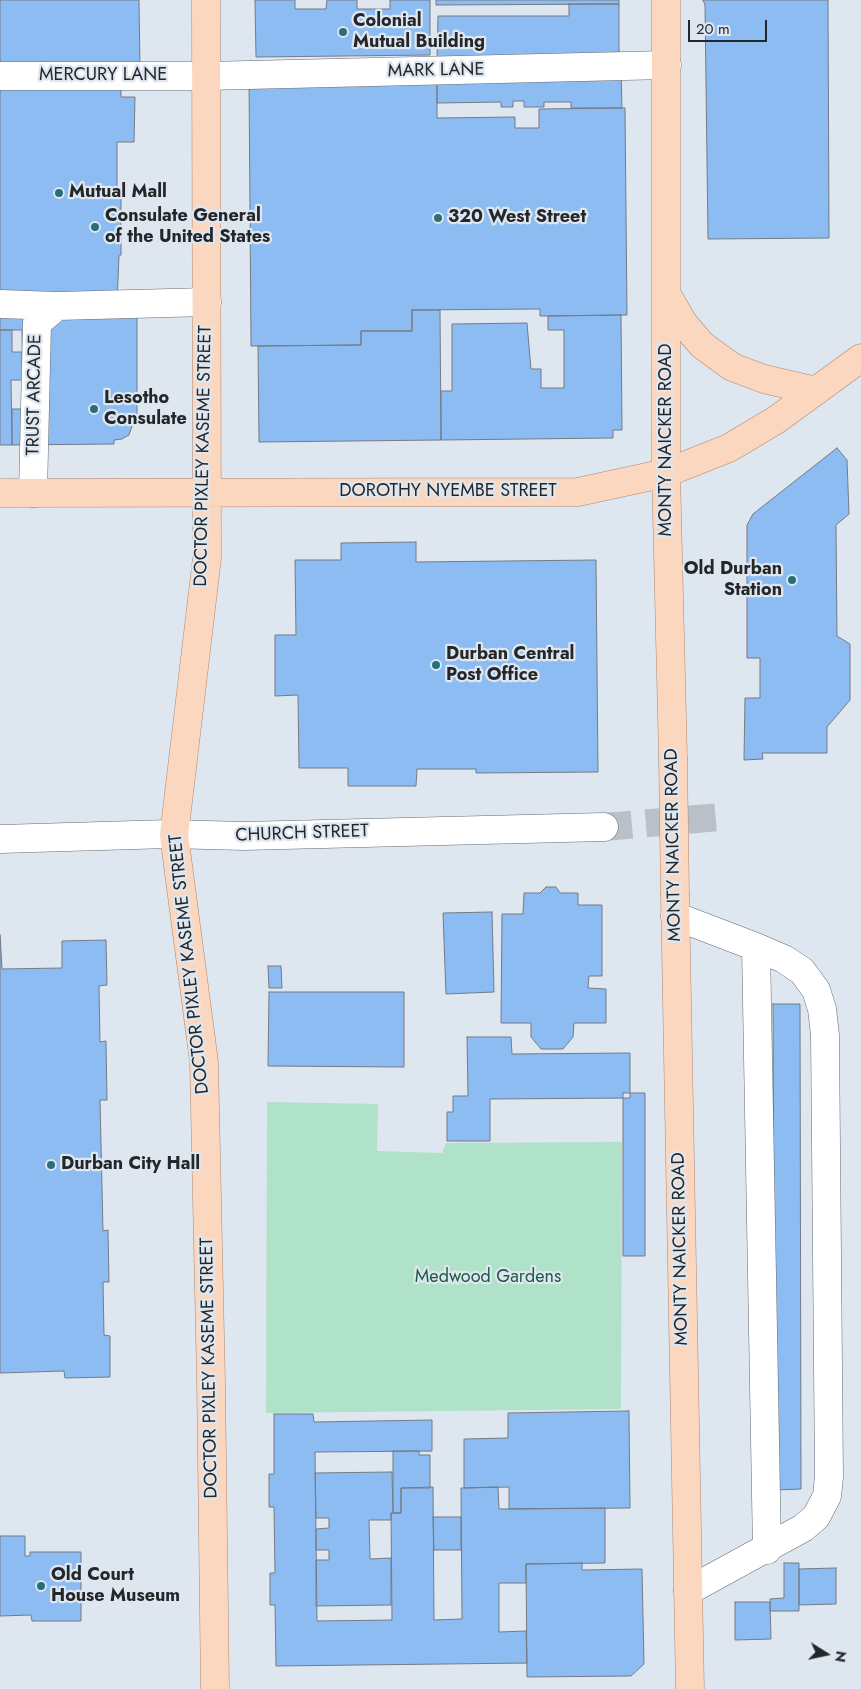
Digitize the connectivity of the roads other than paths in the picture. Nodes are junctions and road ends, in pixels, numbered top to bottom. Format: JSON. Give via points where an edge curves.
{"nodes":[{"id":1,"x":206,"y":0,"type":"edge"},
{"id":2,"x":666,"y":0,"type":"edge"},
{"id":3,"x":667,"y":66,"type":"junction"},
{"id":4,"x":0,"y":76,"type":"edge"},
{"id":5,"x":206,"y":76,"type":"junction"},
{"id":6,"x":666,"y":293,"type":"junction"},
{"id":7,"x":207,"y":302,"type":"junction"},
{"id":8,"x":0,"y":304,"type":"edge"},
{"id":9,"x":57,"y":306,"type":"junction"},
{"id":10,"x":861,"y":358,"type":"edge"},
{"id":11,"x":816,"y":391,"type":"junction"},
{"id":12,"x":666,"y":473,"type":"junction"},
{"id":13,"x":207,"y":492,"type":"junction"},
{"id":14,"x":0,"y":493,"type":"edge"},
{"id":15,"x":33,"y":493,"type":"junction"},
{"id":16,"x":604,"y":827,"type":"tunnel mouth"},
{"id":17,"x":174,"y":835,"type":"junction"},
{"id":18,"x":0,"y":839,"type":"edge"},
{"id":19,"x":675,"y":906,"type":"junction"},
{"id":20,"x":756,"y":946,"type":"junction"},
{"id":21,"x":767,"y":1550,"type":"junction"},
{"id":22,"x":688,"y":1592,"type":"junction"},
{"id":23,"x":214,"y":1689,"type":"edge"},
{"id":24,"x":690,"y":1689,"type":"edge"}],
"edges":[{"from":1,"to":5,"type":"main road","name":"DOCTOR PIXLEY KASEME STREET"},
{"from":2,"to":3,"type":"main road","name":"MONTY NAICKER ROAD"},
{"from":3,"to":5,"type":"street","name":"MARK LANE"},
{"from":3,"to":6,"type":"main road","name":"MONTY NAICKER ROAD"},
{"from":4,"to":5,"type":"street","name":"MERCURY LANE"},
{"from":5,"to":7,"type":"main road","name":"DOCTOR PIXLEY KASEME STREET"},
{"from":6,"to":11,"type":"main road","via":[[684,324],[702,345],[732,366],[764,379]]},
{"from":6,"to":12,"type":"main road","name":"MONTY NAICKER ROAD"},
{"from":7,"to":9,"type":"street"},
{"from":7,"to":13,"type":"main road","name":"DOCTOR PIXLEY KASEME STREET"},
{"from":8,"to":9,"type":"street"},
{"from":9,"to":15,"type":"street","name":"TRUST ARCADE","via":[[37,323]]},
{"from":10,"to":11,"type":"main road","name":"DOROTHY NYEMBE STREET"},
{"from":11,"to":12,"type":"main road","name":"DOROTHY NYEMBE STREET","via":[[729,448]]},
{"from":12,"to":13,"type":"main road","name":"DOROTHY NYEMBE STREET","via":[[578,492]]},
{"from":12,"to":19,"type":"main road","name":"MONTY NAICKER ROAD","bridge":true},
{"from":13,"to":15,"type":"main road","name":"DOROTHY NYEMBE STREET"},
{"from":13,"to":17,"type":"main road","name":"DOCTOR PIXLEY KASEME STREET","via":[[207,558]]},
{"from":14,"to":15,"type":"main road","name":"DOROTHY NYEMBE STREET"},
{"from":16,"to":17,"type":"street","name":"CHURCH STREET"},
{"from":17,"to":18,"type":"street","name":"CHURCH STREET"},
{"from":17,"to":23,"type":"main road","name":"DOCTOR PIXLEY KASEME STREET","via":[[204,1062]]},
{"from":19,"to":20,"type":"street"},
{"from":19,"to":22,"type":"main road","name":"MONTY NAICKER ROAD"},
{"from":20,"to":21,"type":"street"},
{"from":20,"to":21,"type":"street","via":[[802,971],[818,996],[825,1035],[827,1496],[816,1517],[804,1528]]},
{"from":21,"to":22,"type":"street"},
{"from":22,"to":24,"type":"main road","name":"MONTY NAICKER ROAD"}]}
